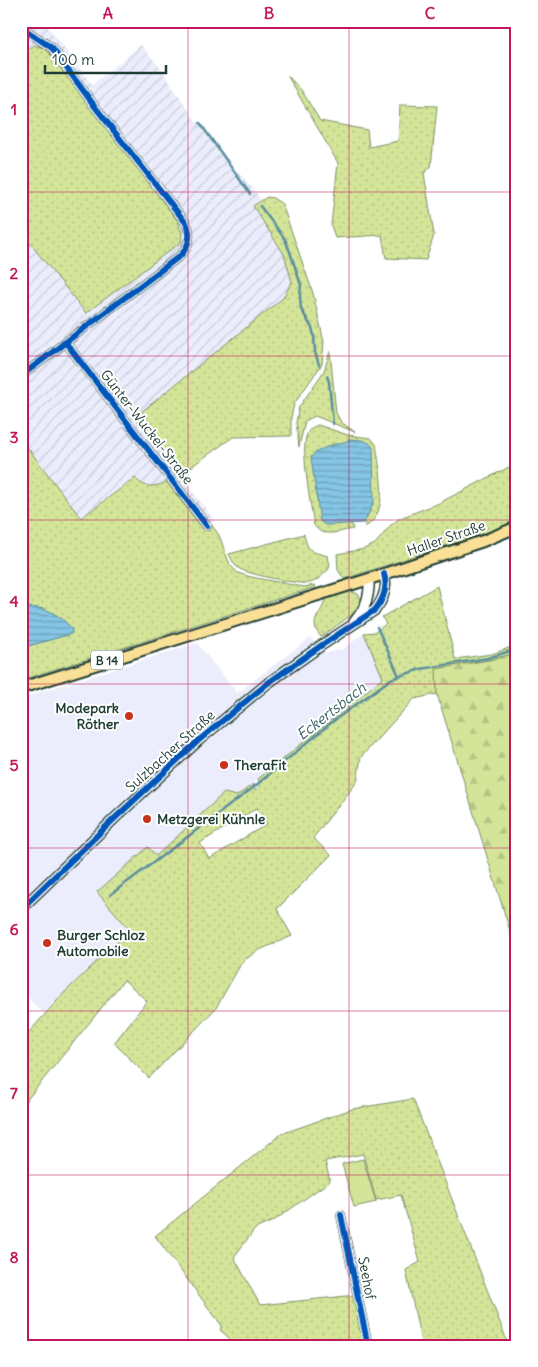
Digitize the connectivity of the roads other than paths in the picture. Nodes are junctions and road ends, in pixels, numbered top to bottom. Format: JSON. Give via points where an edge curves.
{"nodes":[{"id":1,"x":21,"y":27,"type":"edge"},
{"id":2,"x":66,"y":343,"type":"junction"},
{"id":3,"x":21,"y":376,"type":"edge"},
{"id":4,"x":207,"y":526,"type":"dead end"},
{"id":5,"x":517,"y":527,"type":"edge"},
{"id":6,"x":384,"y":574,"type":"junction"},
{"id":7,"x":369,"y":579,"type":"junction"},
{"id":8,"x":349,"y":628,"type":"junction"},
{"id":9,"x":21,"y":688,"type":"edge"},
{"id":10,"x":21,"y":909,"type":"edge"},
{"id":11,"x":342,"y":1215,"type":"dead end"},
{"id":12,"x":368,"y":1346,"type":"edge"}],
"edges":[{"from":1,"to":2,"type":"street","via":[[52,48],[189,231],[188,244],[182,256]]},
{"from":2,"to":3,"type":"street"},
{"from":2,"to":4,"type":"street","name":"Günter-Wuckel-Straße"},
{"from":5,"to":6,"type":"main road","name":"Haller Straße","number":"B 14"},
{"from":6,"to":7,"type":"main road","number":"B 14"},
{"from":6,"to":8,"type":"street","name":"Sulzbacher Straße","via":[[385,586],[379,605]]},
{"from":7,"to":8,"type":"street","via":[[367,604]]},
{"from":7,"to":9,"type":"main road","number":"B 14"},
{"from":8,"to":10,"type":"street","name":"Sulzbacher Straße","via":[[268,684],[198,742]]},
{"from":11,"to":12,"type":"street","name":"Seehof"}]}
